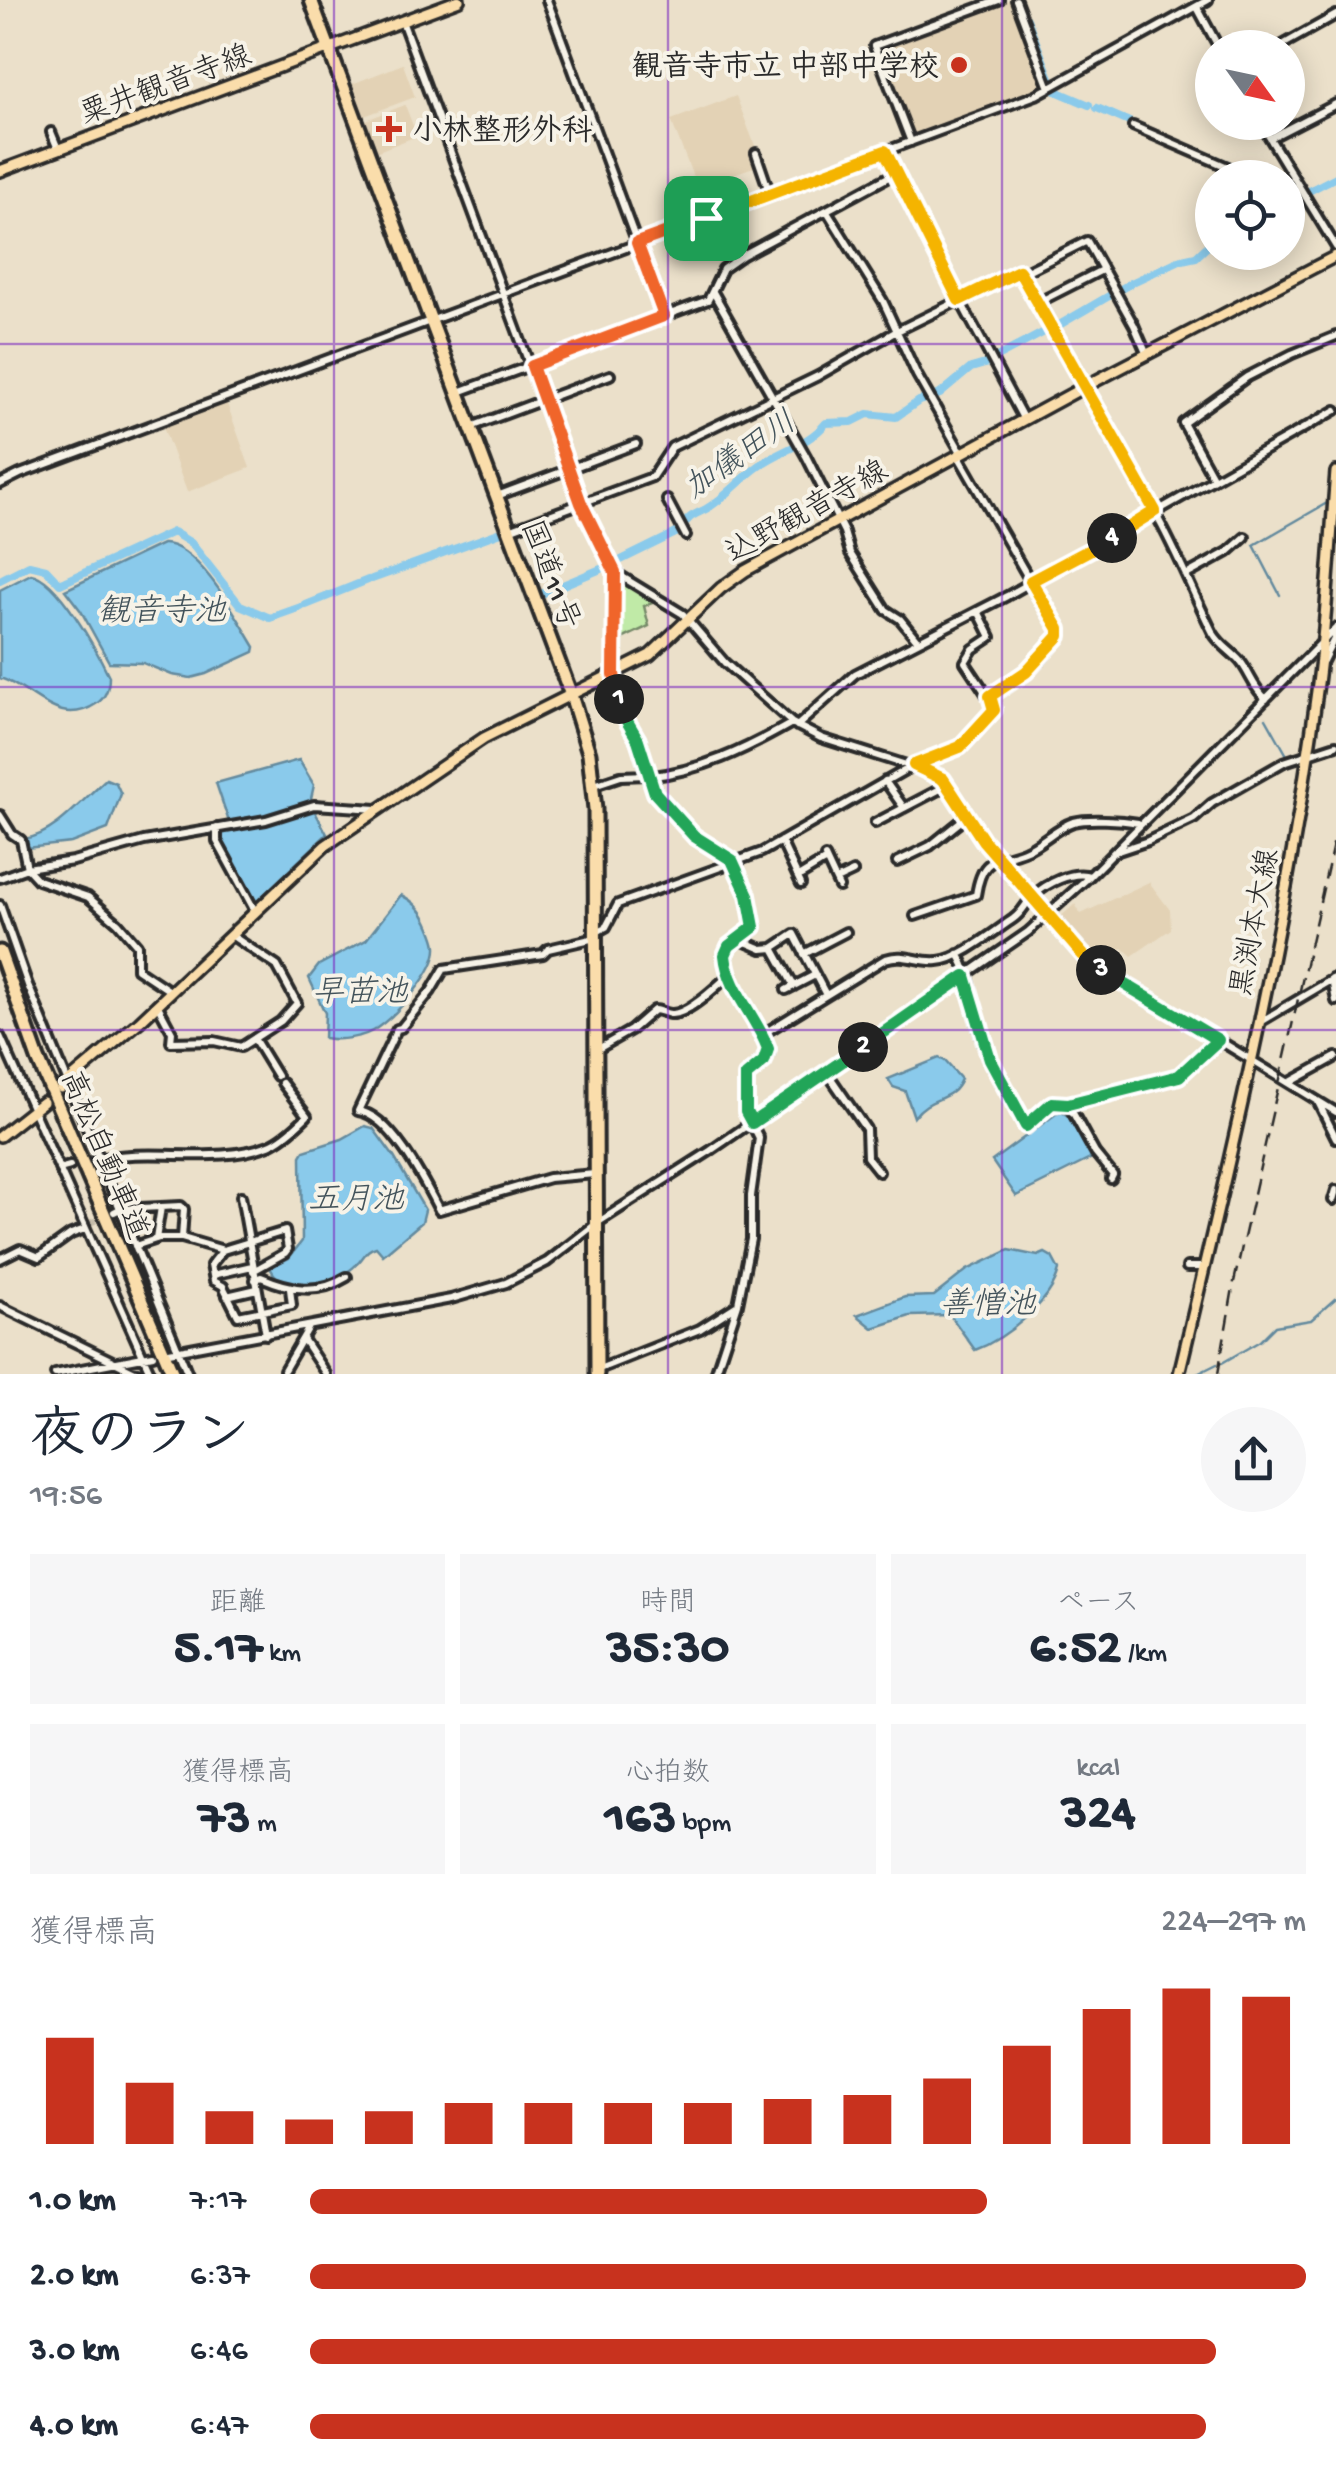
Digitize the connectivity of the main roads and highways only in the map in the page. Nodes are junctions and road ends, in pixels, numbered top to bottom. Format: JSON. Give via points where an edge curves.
{"nodes":[{"id":1,"x":312,"y":0,"type":"edge"},
{"id":2,"x":460,"y":0,"type":"edge"},
{"id":3,"x":330,"y":48,"type":"junction"},
{"id":4,"x":0,"y":171,"type":"edge"},
{"id":5,"x":1336,"y":256,"type":"edge"},
{"id":6,"x":1336,"y":472,"type":"edge"},
{"id":7,"x":1333,"y":631,"type":"edge"},
{"id":8,"x":571,"y":695,"type":"junction"},
{"id":9,"x":0,"y":952,"type":"edge"},
{"id":10,"x":0,"y":976,"type":"edge"},
{"id":11,"x":64,"y":1085,"type":"road end"},
{"id":12,"x":43,"y":1102,"type":"dead end"},
{"id":13,"x":0,"y":1136,"type":"edge"},
{"id":14,"x":598,"y":1372,"type":"edge"},
{"id":15,"x":170,"y":1374,"type":"edge"},
{"id":16,"x":1179,"y":1374,"type":"edge"}],
"edges":[{"from":1,"to":3,"type":"highway","name":"国道11号"},
{"from":2,"to":3,"type":"main road","name":"粟井観音寺線"},
{"from":3,"to":4,"type":"main road","name":"粟井観音寺線"},
{"from":3,"to":8,"type":"highway","name":"国道11号"},
{"from":5,"to":8,"type":"main road","name":"込野観音寺線","via":[[732,579],[658,649]]},
{"from":6,"to":7,"type":"main road","name":"黒渕本大線","via":[[1325,614]]},
{"from":7,"to":16,"type":"main road","name":"黒渕本大線","via":[[1322,644],[1285,894]]},
{"from":8,"to":11,"type":"main road","name":"込野観音寺線","via":[[484,738],[325,846]]},
{"from":8,"to":14,"type":"highway","name":"国道11号","via":[[593,785]]},
{"from":9,"to":15,"type":"highway","name":"高松自動車道"},
{"from":10,"to":15,"type":"highway","name":"高松自動車道","via":[[73,1161]]},
{"from":12,"to":13,"type":"main road"}]}
